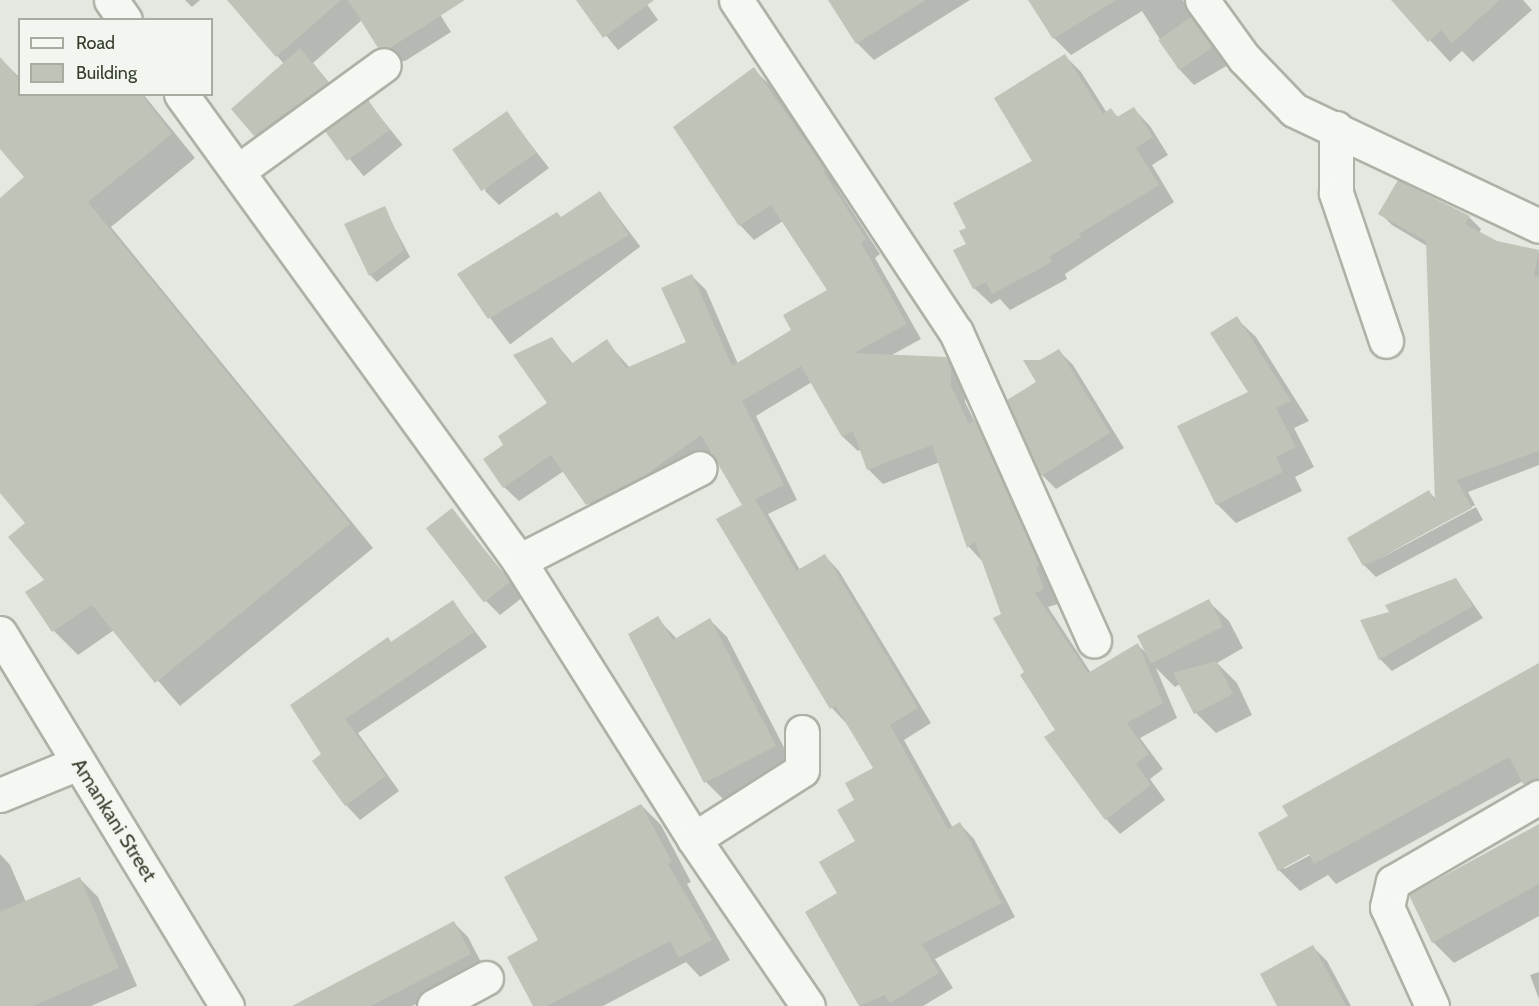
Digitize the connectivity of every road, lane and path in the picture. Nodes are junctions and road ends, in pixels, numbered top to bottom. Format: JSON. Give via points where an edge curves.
{"nodes":[{"id":1,"x":111,"y":0,"type":"edge"},
{"id":2,"x":736,"y":0,"type":"edge"},
{"id":3,"x":1202,"y":0,"type":"edge"},
{"id":4,"x":124,"y":18,"type":"edge"},
{"id":5,"x":384,"y":65,"type":"dead end"},
{"id":6,"x":182,"y":96,"type":"edge"},
{"id":7,"x":1336,"y":128,"type":"junction"},
{"id":8,"x":238,"y":171,"type":"junction"},
{"id":9,"x":1539,"y":226,"type":"edge"},
{"id":10,"x":1386,"y":341,"type":"dead end"},
{"id":11,"x":700,"y":468,"type":"dead end"},
{"id":12,"x":519,"y":561,"type":"junction"},
{"id":13,"x":0,"y":633,"type":"edge"},
{"id":14,"x":1094,"y":641,"type":"dead end"},
{"id":15,"x":802,"y":732,"type":"dead end"},
{"id":16,"x":78,"y":763,"type":"junction"},
{"id":17,"x":0,"y":795,"type":"edge"},
{"id":18,"x":1539,"y":797,"type":"edge"},
{"id":19,"x":694,"y":839,"type":"junction"},
{"id":20,"x":486,"y":978,"type":"dead end"},
{"id":21,"x":227,"y":1006,"type":"edge"},
{"id":22,"x":434,"y":1006,"type":"edge"},
{"id":23,"x":807,"y":1006,"type":"edge"},
{"id":24,"x":1432,"y":1006,"type":"edge"}],
"edges":[{"from":1,"to":4,"type":"street"},
{"from":2,"to":14,"type":"street","via":[[956,332]]},
{"from":3,"to":7,"type":"street","via":[[1244,58],[1294,110]]},
{"from":5,"to":8,"type":"street"},
{"from":6,"to":8,"type":"street"},
{"from":7,"to":9,"type":"street"},
{"from":7,"to":10,"type":"street","via":[[1336,193]]},
{"from":8,"to":12,"type":"street"},
{"from":11,"to":12,"type":"street"},
{"from":12,"to":19,"type":"street"},
{"from":13,"to":16,"type":"street","name":"Amankani Street"},
{"from":15,"to":19,"type":"street","via":[[802,770]]},
{"from":16,"to":17,"type":"street"},
{"from":16,"to":21,"type":"street","name":"Amankani Street"},
{"from":18,"to":24,"type":"street","via":[[1393,882],[1387,907]]},
{"from":19,"to":23,"type":"street"},
{"from":20,"to":22,"type":"street"}]}
